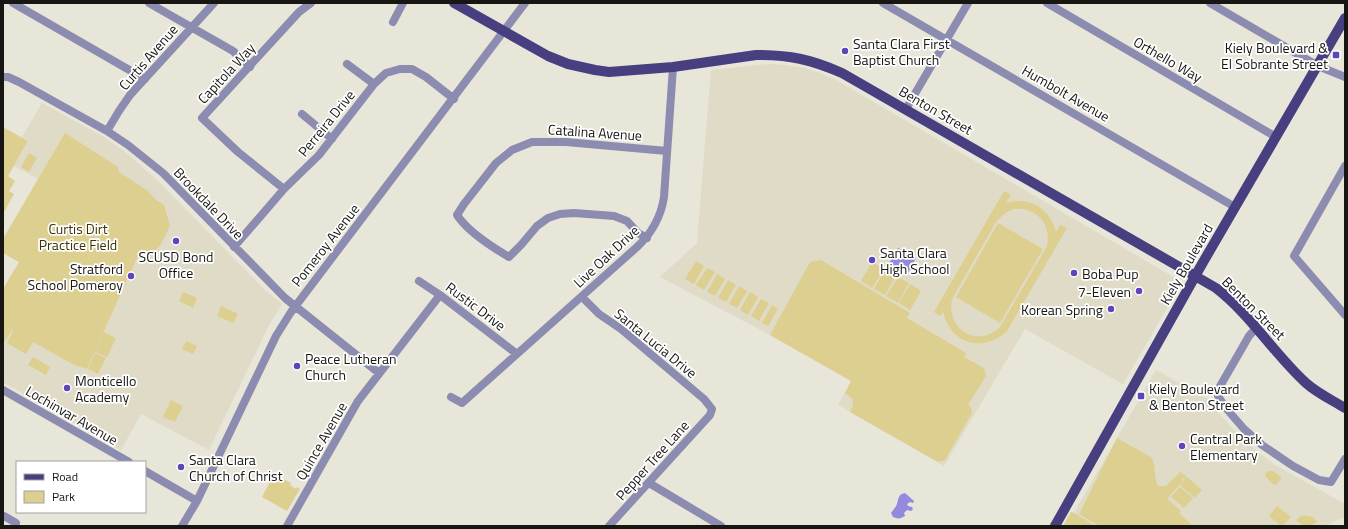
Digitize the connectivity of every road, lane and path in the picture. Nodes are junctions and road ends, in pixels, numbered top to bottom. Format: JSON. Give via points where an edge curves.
{"nodes":[{"id":1,"x":13,"y":3,"type":"edge"},
{"id":2,"x":149,"y":3,"type":"edge"},
{"id":3,"x":214,"y":3,"type":"edge"},
{"id":4,"x":311,"y":3,"type":"edge"},
{"id":5,"x":403,"y":3,"type":"edge"},
{"id":6,"x":454,"y":3,"type":"edge"},
{"id":7,"x":525,"y":3,"type":"edge"},
{"id":8,"x":883,"y":3,"type":"edge"},
{"id":9,"x":968,"y":3,"type":"edge"},
{"id":10,"x":1047,"y":3,"type":"edge"},
{"id":11,"x":1210,"y":3,"type":"edge"},
{"id":12,"x":1345,"y":18,"type":"edge"},
{"id":13,"x":393,"y":22,"type":"dead end"},
{"id":14,"x":191,"y":27,"type":"junction"},
{"id":15,"x":504,"y":32,"type":"junction"},
{"id":16,"x":947,"y":40,"type":"junction"},
{"id":17,"x":348,"y":64,"type":"dead end"},
{"id":18,"x":1318,"y":66,"type":"junction"},
{"id":19,"x":250,"y":67,"type":"junction"},
{"id":20,"x":673,"y":67,"type":"junction"},
{"id":21,"x":3,"y":77,"type":"edge"},
{"id":22,"x":1345,"y":77,"type":"edge"},
{"id":23,"x":145,"y":79,"type":"junction"},
{"id":24,"x":374,"y":84,"type":"junction"},
{"id":25,"x":454,"y":98,"type":"junction"},
{"id":26,"x":906,"y":109,"type":"junction"},
{"id":27,"x":302,"y":114,"type":"dead end"},
{"id":28,"x":107,"y":132,"type":"junction"},
{"id":29,"x":1276,"y":136,"type":"junction"},
{"id":30,"x":332,"y":138,"type":"junction"},
{"id":31,"x":667,"y":151,"type":"junction"},
{"id":32,"x":1345,"y":166,"type":"edge"},
{"id":33,"x":284,"y":189,"type":"junction"},
{"id":34,"x":1235,"y":207,"type":"junction"},
{"id":35,"x":647,"y":238,"type":"junction"},
{"id":36,"x":234,"y":247,"type":"junction"},
{"id":37,"x":1196,"y":276,"type":"junction"},
{"id":38,"x":419,"y":281,"type":"dead end"},
{"id":39,"x":440,"y":295,"type":"junction"},
{"id":40,"x":582,"y":297,"type":"junction"},
{"id":41,"x":294,"y":306,"type":"junction"},
{"id":42,"x":1345,"y":313,"type":"edge"},
{"id":43,"x":1256,"y":328,"type":"junction"},
{"id":44,"x":517,"y":354,"type":"junction"},
{"id":45,"x":379,"y":373,"type":"junction"},
{"id":46,"x":3,"y":390,"type":"edge"},
{"id":47,"x":451,"y":397,"type":"dead end"},
{"id":48,"x":1345,"y":408,"type":"edge"},
{"id":49,"x":712,"y":409,"type":"joint"},
{"id":50,"x":1345,"y":459,"type":"edge"},
{"id":51,"x":127,"y":461,"type":"edge"},
{"id":52,"x":146,"y":472,"type":"edge"},
{"id":53,"x":649,"y":483,"type":"junction"},
{"id":54,"x":197,"y":501,"type":"junction"},
{"id":55,"x":3,"y":516,"type":"edge"},
{"id":56,"x":16,"y":523,"type":"dead end"},
{"id":57,"x":182,"y":526,"type":"edge"},
{"id":58,"x":287,"y":526,"type":"edge"},
{"id":59,"x":609,"y":526,"type":"edge"},
{"id":60,"x":721,"y":526,"type":"edge"},
{"id":61,"x":1055,"y":526,"type":"edge"}],
"edges":[{"from":1,"to":23,"type":"street"},
{"from":2,"to":14,"type":"street"},
{"from":3,"to":14,"type":"street","name":"Curtis Avenue"},
{"from":4,"to":19,"type":"street","name":"Capitola Way","via":[[299,12]]},
{"from":5,"to":13,"type":"street"},
{"from":6,"to":15,"type":"main road","name":"Benton Street"},
{"from":7,"to":15,"type":"street","name":"Pomeroy Avenue"},
{"from":8,"to":16,"type":"street","name":"Humbolt Avenue"},
{"from":9,"to":16,"type":"street"},
{"from":10,"to":29,"type":"street","name":"Orthello Way"},
{"from":11,"to":18,"type":"street"},
{"from":12,"to":18,"type":"main road","name":"Kiely Boulevard"},
{"from":14,"to":19,"type":"street","via":[[233,51]]},
{"from":14,"to":23,"type":"street","name":"Curtis Avenue"},
{"from":15,"to":20,"type":"main road","name":"Benton Street","via":[[548,56],[582,68],[609,72]]},
{"from":15,"to":25,"type":"street","name":"Pomeroy Avenue"},
{"from":16,"to":26,"type":"street"},
{"from":16,"to":34,"type":"street","name":"Humbolt Avenue"},
{"from":17,"to":24,"type":"street"},
{"from":18,"to":22,"type":"street"},
{"from":18,"to":29,"type":"main road","name":"Kiely Boulevard"},
{"from":19,"to":33,"type":"street","name":"Capitola Way","via":[[202,118],[238,152]]},
{"from":20,"to":26,"type":"main road","name":"Benton Street","via":[[756,55],[791,56],[813,61],[842,73]]},
{"from":20,"to":31,"type":"street","name":"Live Oak Drive"},
{"from":21,"to":28,"type":"street","name":"Brookdale Drive","via":[[18,82]]},
{"from":23,"to":28,"type":"street","name":"Curtis Avenue","via":[[119,111]]},
{"from":24,"to":25,"type":"street","name":"Perreira Drive","via":[[386,73],[412,69]]},
{"from":24,"to":30,"type":"street","name":"Perreira Drive"},
{"from":25,"to":41,"type":"street","name":"Pomeroy Avenue"},
{"from":26,"to":37,"type":"main road","name":"Benton Street"},
{"from":27,"to":30,"type":"street"},
{"from":28,"to":36,"type":"street","name":"Brookdale Drive","via":[[128,145],[163,174]]},
{"from":29,"to":34,"type":"main road","name":"Kiely Boulevard"},
{"from":30,"to":33,"type":"street","name":"Perreira Drive","via":[[319,155]]},
{"from":31,"to":35,"type":"street","name":"Live Oak Drive","via":[[662,207],[659,218]]},
{"from":31,"to":35,"type":"street","name":"Catalina Avenue","via":[[566,142],[532,142],[512,150],[496,163],[457,215],[463,225],[509,257],[537,226],[548,218],[560,214],[614,216],[627,221],[638,233]]},
{"from":32,"to":42,"type":"street","via":[[1294,256]]},
{"from":33,"to":36,"type":"street","name":"Perreira Drive"},
{"from":34,"to":37,"type":"main road","name":"Kiely Boulevard"},
{"from":35,"to":40,"type":"street","name":"Live Oak Drive"},
{"from":36,"to":41,"type":"street","name":"Brookdale Drive"},
{"from":37,"to":43,"type":"main road","name":"Benton Street","via":[[1223,293]]},
{"from":37,"to":61,"type":"main road","name":"Kiely Boulevard"},
{"from":38,"to":39,"type":"street","name":"Rustic Drive"},
{"from":39,"to":44,"type":"street","name":"Rustic Drive"},
{"from":39,"to":45,"type":"street","name":"Quince Avenue"},
{"from":40,"to":44,"type":"street","name":"Live Oak Drive"},
{"from":40,"to":49,"type":"street","name":"Santa Lucia Drive","via":[[599,314],[621,329],[704,399]]},
{"from":41,"to":45,"type":"street","name":"Brookdale Drive"},
{"from":41,"to":54,"type":"street","name":"Pomeroy Avenue","via":[[276,336]]},
{"from":43,"to":48,"type":"main road","name":"Benton Street","via":[[1306,383]]},
{"from":43,"to":50,"type":"street","via":[[1219,388],[1218,396],[1225,407],[1262,445],[1319,480],[1330,482]]},
{"from":44,"to":47,"type":"street","name":"Live Oak Drive","via":[[462,402]]},
{"from":45,"to":58,"type":"street","name":"Quince Avenue","via":[[358,401]]},
{"from":46,"to":51,"type":"street","name":"Lochinvar Avenue"},
{"from":49,"to":53,"type":"street","name":"Pepper Tree Lane","via":[[710,415]]},
{"from":52,"to":54,"type":"street"},
{"from":53,"to":59,"type":"street","name":"Pepper Tree Lane"},
{"from":53,"to":60,"type":"street"},
{"from":54,"to":57,"type":"street","name":"Pomeroy Avenue"},
{"from":55,"to":56,"type":"street"}]}
